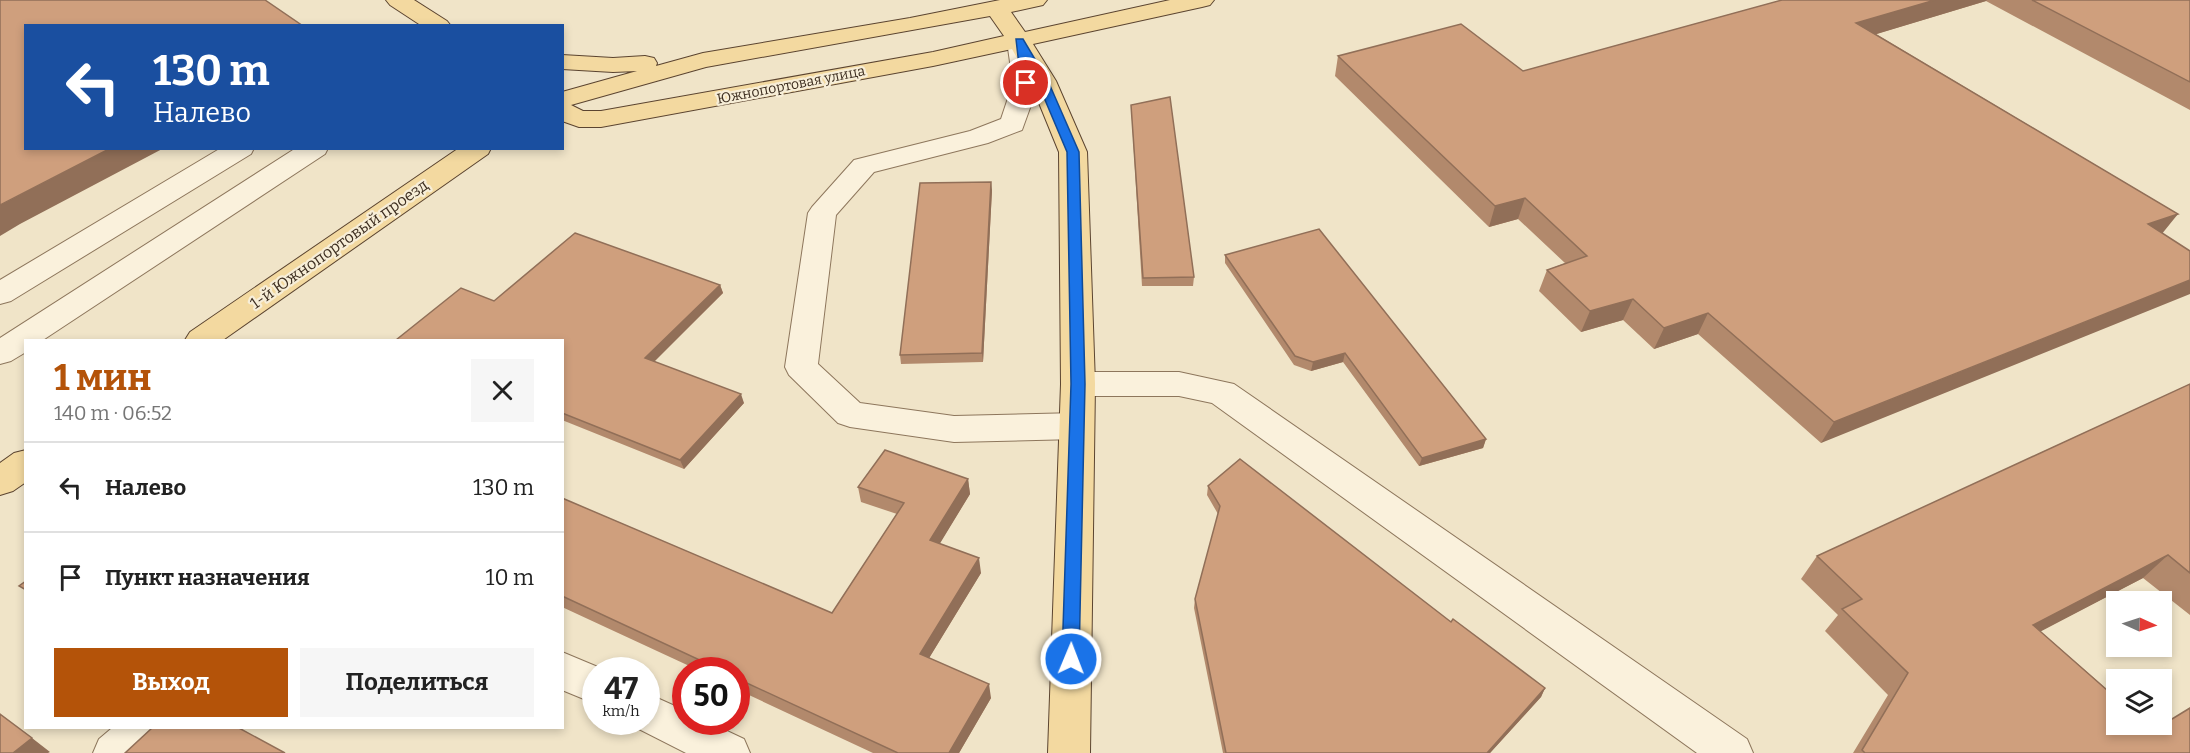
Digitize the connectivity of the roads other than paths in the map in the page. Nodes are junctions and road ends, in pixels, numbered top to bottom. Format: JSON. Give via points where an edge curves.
{"nodes":[{"id":1,"x":398,"y":0,"type":"edge"},
{"id":2,"x":1035,"y":0,"type":"edge"},
{"id":3,"x":1202,"y":0,"type":"edge"},
{"id":4,"x":996,"y":8,"type":"junction"},
{"id":5,"x":436,"y":24,"type":"edge"},
{"id":6,"x":1019,"y":41,"type":"junction"},
{"id":7,"x":703,"y":60,"type":"junction"},
{"id":8,"x":564,"y":62,"type":"edge"},
{"id":9,"x":564,"y":99,"type":"edge"},
{"id":10,"x":564,"y":112,"type":"edge"},
{"id":11,"x":238,"y":150,"type":"edge"},
{"id":12,"x":312,"y":150,"type":"edge"},
{"id":13,"x":475,"y":150,"type":"edge"},
{"id":14,"x":0,"y":294,"type":"edge"},
{"id":15,"x":202,"y":339,"type":"edge"},
{"id":16,"x":0,"y":353,"type":"edge"},
{"id":17,"x":1078,"y":384,"type":"junction"},
{"id":18,"x":1077,"y":426,"type":"junction"},
{"id":19,"x":24,"y":464,"type":"edge"},
{"id":20,"x":0,"y":481,"type":"edge"},
{"id":21,"x":564,"y":671,"type":"edge"},
{"id":22,"x":582,"y":679,"type":"edge"},
{"id":23,"x":660,"y":719,"type":"edge"},
{"id":24,"x":141,"y":729,"type":"edge"},
{"id":25,"x":114,"y":753,"type":"edge"},
{"id":26,"x":729,"y":753,"type":"edge"},
{"id":27,"x":1069,"y":753,"type":"edge"},
{"id":28,"x":1732,"y":753,"type":"edge"}],
"edges":[{"from":1,"to":5,"type":"main road"},
{"from":2,"to":4,"type":"main road"},
{"from":3,"to":6,"type":"main road","name":"Южнопортовая улица"},
{"from":4,"to":6,"type":"main road"},
{"from":4,"to":7,"type":"main road"},
{"from":6,"to":10,"type":"main road","name":"Южнопортовая улица","via":[[601,119],[579,119]]},
{"from":6,"to":17,"type":"main road","via":[[1043,81],[1073,152]]},
{"from":6,"to":18,"type":"lane","via":[[1026,83],[1013,124],[979,137],[864,166],[822,213],[801,368],[850,414],[954,429]]},
{"from":7,"to":8,"type":"main road","via":[[613,65]]},
{"from":7,"to":9,"type":"main road"},
{"from":11,"to":14,"type":"lane"},
{"from":12,"to":16,"type":"lane"},
{"from":13,"to":15,"type":"main road","name":"1-й Южнопортовый проезд"},
{"from":17,"to":18,"type":"main road"},
{"from":17,"to":28,"type":"lane","via":[[1179,384],[1221,393]]},
{"from":18,"to":27,"type":"main road"},
{"from":19,"to":20,"type":"main road"},
{"from":21,"to":22,"type":"lane"},
{"from":23,"to":26,"type":"lane"},
{"from":24,"to":25,"type":"lane"}]}
